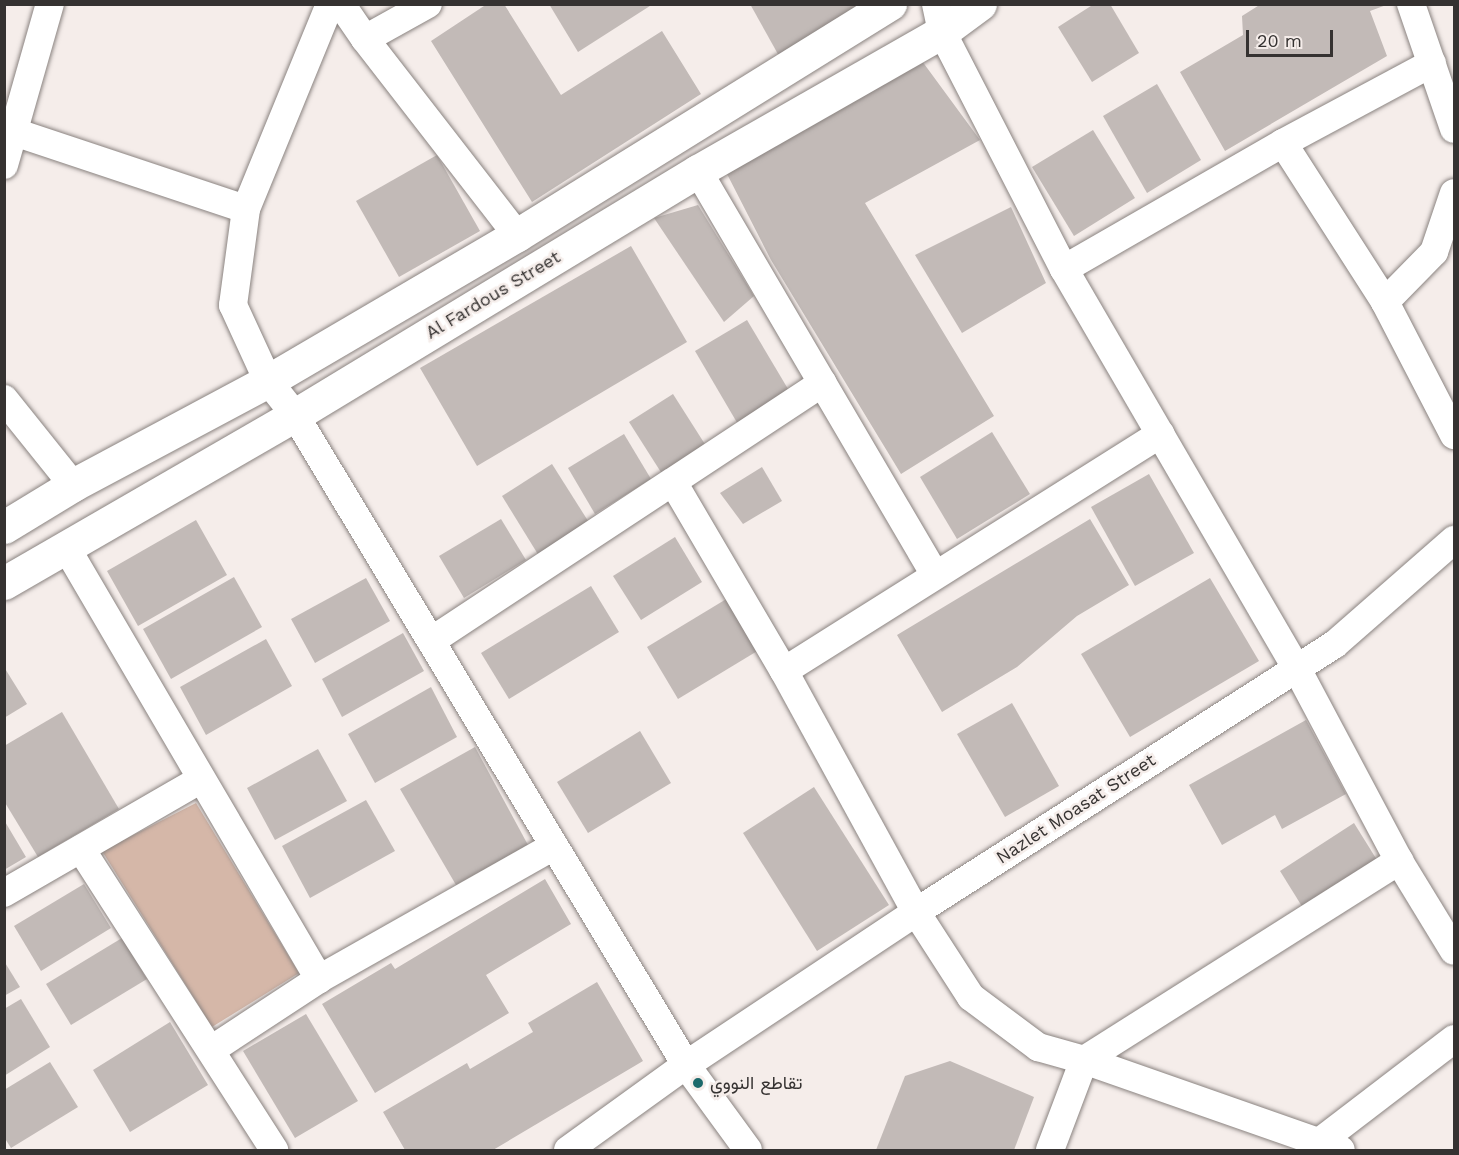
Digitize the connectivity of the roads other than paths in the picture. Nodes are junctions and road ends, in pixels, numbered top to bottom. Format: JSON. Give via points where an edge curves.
{"nodes":[{"id":1,"x":50,"y":4,"type":"edge"},
{"id":2,"x":330,"y":4,"type":"edge"},
{"id":3,"x":341,"y":4,"type":"edge"},
{"id":4,"x":428,"y":4,"type":"edge"},
{"id":5,"x":890,"y":4,"type":"edge"},
{"id":6,"x":980,"y":4,"type":"edge"},
{"id":7,"x":1412,"y":4,"type":"edge"},
{"id":8,"x":939,"y":18,"type":"edge"},
{"id":9,"x":365,"y":39,"type":"junction"},
{"id":10,"x":1432,"y":63,"type":"junction"},
{"id":11,"x":1455,"y":129,"type":"edge"},
{"id":12,"x":14,"y":132,"type":"junction"},
{"id":13,"x":1283,"y":143,"type":"junction"},
{"id":14,"x":4,"y":165,"type":"edge"},
{"id":15,"x":699,"y":171,"type":"junction"},
{"id":16,"x":1455,"y":193,"type":"edge"},
{"id":17,"x":246,"y":209,"type":"junction"},
{"id":18,"x":517,"y":235,"type":"junction"},
{"id":19,"x":1064,"y":269,"type":"junction"},
{"id":20,"x":1385,"y":302,"type":"junction"},
{"id":21,"x":268,"y":381,"type":"junction"},
{"id":22,"x":823,"y":383,"type":"junction"},
{"id":23,"x":4,"y":399,"type":"edge"},
{"id":24,"x":295,"y":415,"type":"junction"},
{"id":25,"x":1161,"y":434,"type":"junction"},
{"id":26,"x":1455,"y":435,"type":"edge"},
{"id":27,"x":673,"y":482,"type":"junction"},
{"id":28,"x":74,"y":485,"type":"junction"},
{"id":29,"x":4,"y":527,"type":"edge"},
{"id":30,"x":1455,"y":540,"type":"edge"},
{"id":31,"x":66,"y":547,"type":"junction"},
{"id":32,"x":935,"y":575,"type":"junction"},
{"id":33,"x":4,"y":583,"type":"edge"},
{"id":34,"x":430,"y":640,"type":"junction"},
{"id":35,"x":1296,"y":667,"type":"junction"},
{"id":36,"x":784,"y":671,"type":"junction"},
{"id":37,"x":200,"y":780,"type":"junction"},
{"id":38,"x":554,"y":846,"type":"junction"},
{"id":39,"x":81,"y":849,"type":"junction"},
{"id":40,"x":1399,"y":861,"type":"junction"},
{"id":41,"x":4,"y":893,"type":"edge"},
{"id":42,"x":916,"y":912,"type":"junction"},
{"id":43,"x":1455,"y":951,"type":"edge"},
{"id":44,"x":319,"y":980,"type":"junction"},
{"id":45,"x":1455,"y":1039,"type":"edge"},
{"id":46,"x":211,"y":1050,"type":"junction"},
{"id":47,"x":1084,"y":1060,"type":"junction"},
{"id":48,"x":686,"y":1065,"type":"junction"},
{"id":49,"x":1325,"y":1148,"type":"edge"},
{"id":50,"x":274,"y":1150,"type":"edge"},
{"id":51,"x":568,"y":1150,"type":"edge"},
{"id":52,"x":748,"y":1150,"type":"edge"},
{"id":53,"x":1050,"y":1150,"type":"edge"}],
"edges":[{"from":1,"to":12,"type":"street"},
{"from":2,"to":17,"type":"street"},
{"from":3,"to":9,"type":"street"},
{"from":4,"to":9,"type":"street"},
{"from":5,"to":18,"type":"main road"},
{"from":6,"to":8,"type":"main road","name":"Al Fardous Street"},
{"from":7,"to":10,"type":"street"},
{"from":8,"to":15,"type":"main road","name":"Al Fardous Street"},
{"from":8,"to":19,"type":"street"},
{"from":9,"to":18,"type":"street"},
{"from":10,"to":11,"type":"street"},
{"from":10,"to":13,"type":"street"},
{"from":12,"to":14,"type":"street"},
{"from":12,"to":17,"type":"street"},
{"from":13,"to":19,"type":"street"},
{"from":13,"to":20,"type":"street"},
{"from":15,"to":22,"type":"street"},
{"from":15,"to":24,"type":"main road","name":"Al Fardous Street"},
{"from":16,"to":20,"type":"street","via":[[1434,252]]},
{"from":17,"to":21,"type":"street","via":[[233,305]]},
{"from":18,"to":21,"type":"main road"},
{"from":19,"to":25,"type":"street"},
{"from":20,"to":26,"type":"street"},
{"from":21,"to":24,"type":"street"},
{"from":21,"to":28,"type":"main road"},
{"from":22,"to":27,"type":"street"},
{"from":22,"to":32,"type":"street"},
{"from":23,"to":28,"type":"street"},
{"from":24,"to":31,"type":"main road","name":"Al Fardous Street"},
{"from":24,"to":34,"type":"street"},
{"from":25,"to":32,"type":"street"},
{"from":25,"to":35,"type":"street"},
{"from":27,"to":34,"type":"street"},
{"from":27,"to":36,"type":"street"},
{"from":28,"to":29,"type":"main road"},
{"from":30,"to":35,"type":"street","name":"Nazlet Moasat Street","via":[[1335,644]]},
{"from":31,"to":33,"type":"main road","name":"Al Fardous Street"},
{"from":31,"to":37,"type":"street"},
{"from":32,"to":36,"type":"street"},
{"from":34,"to":38,"type":"street"},
{"from":35,"to":40,"type":"street"},
{"from":35,"to":42,"type":"street","name":"Nazlet Moasat Street"},
{"from":36,"to":42,"type":"street"},
{"from":37,"to":39,"type":"street"},
{"from":37,"to":44,"type":"street"},
{"from":38,"to":44,"type":"street"},
{"from":38,"to":48,"type":"street"},
{"from":39,"to":41,"type":"street"},
{"from":39,"to":46,"type":"street"},
{"from":40,"to":43,"type":"street"},
{"from":40,"to":47,"type":"street"},
{"from":42,"to":47,"type":"street","via":[[971,997],[1038,1047]]},
{"from":42,"to":48,"type":"street","name":"Nazlet Moasat Street"},
{"from":44,"to":46,"type":"street"},
{"from":45,"to":49,"type":"street"},
{"from":46,"to":50,"type":"street"},
{"from":47,"to":49,"type":"street"},
{"from":47,"to":53,"type":"street"},
{"from":48,"to":51,"type":"street","name":"Nazlet Moasat Street"},
{"from":48,"to":52,"type":"street"}]}
